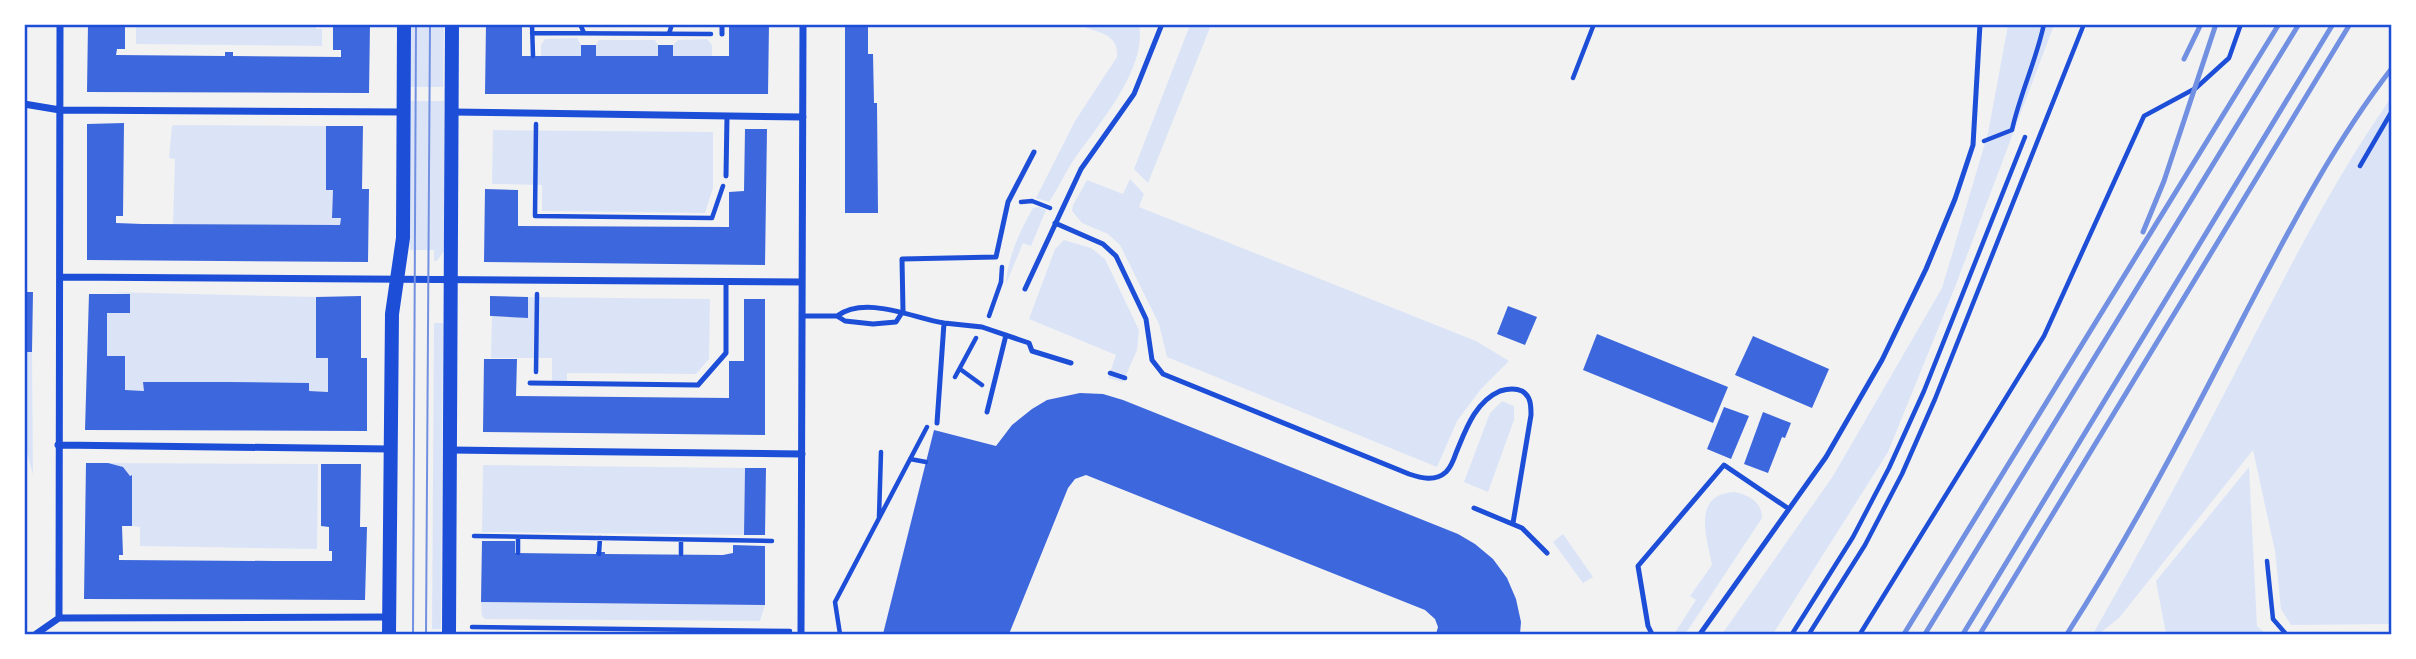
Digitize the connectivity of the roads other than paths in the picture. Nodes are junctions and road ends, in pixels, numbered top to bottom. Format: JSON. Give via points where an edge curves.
{"nodes":[{"id":1,"x":60,"y":24,"type":"edge"},
{"id":2,"x":404,"y":24,"type":"edge"},
{"id":3,"x":452,"y":24,"type":"edge"},
{"id":4,"x":722,"y":24,"type":"edge"},
{"id":5,"x":803,"y":24,"type":"edge"},
{"id":6,"x":1162,"y":24,"type":"edge"},
{"id":7,"x":1980,"y":24,"type":"edge"},
{"id":8,"x":722,"y":34,"type":"road end"},
{"id":9,"x":24,"y":104,"type":"edge"},
{"id":10,"x":60,"y":110,"type":"junction"},
{"id":11,"x":404,"y":112,"type":"junction"},
{"id":12,"x":452,"y":112,"type":"junction"},
{"id":13,"x":727,"y":116,"type":"junction"},
{"id":14,"x":803,"y":117,"type":"junction"},
{"id":15,"x":1034,"y":152,"type":"dead end"},
{"id":16,"x":726,"y":176,"type":"road end"},
{"id":17,"x":1055,"y":223,"type":"junction"},
{"id":18,"x":61,"y":277,"type":"junction"},
{"id":19,"x":452,"y":279,"type":"junction"},
{"id":20,"x":396,"y":280,"type":"junction"},
{"id":21,"x":726,"y":281,"type":"junction"},
{"id":22,"x":803,"y":282,"type":"junction"},
{"id":23,"x":1025,"y":289,"type":"dead end"},
{"id":24,"x":903,"y":311,"type":"junction"},
{"id":25,"x":802,"y":316,"type":"junction"},
{"id":26,"x":838,"y":316,"type":"junction"},
{"id":27,"x":944,"y":323,"type":"junction"},
{"id":28,"x":1006,"y":335,"type":"junction"},
{"id":29,"x":1071,"y":363,"type":"dead end"},
{"id":30,"x":530,"y":383,"type":"dead end"},
{"id":31,"x":987,"y":412,"type":"dead end"},
{"id":32,"x":937,"y":423,"type":"dead end"},
{"id":33,"x":58,"y":445,"type":"junction"},
{"id":34,"x":391,"y":449,"type":"junction"},
{"id":35,"x":450,"y":450,"type":"junction"},
{"id":36,"x":802,"y":454,"type":"junction"},
{"id":37,"x":1474,"y":508,"type":"dead end"},
{"id":38,"x":1788,"y":509,"type":"junction"},
{"id":39,"x":1513,"y":523,"type":"junction"},
{"id":40,"x":1548,"y":553,"type":"dead end"},
{"id":41,"x":389,"y":617,"type":"junction"},
{"id":42,"x":59,"y":618,"type":"junction"},
{"id":43,"x":802,"y":633,"type":"edge"},
{"id":44,"x":36,"y":635,"type":"edge"},
{"id":45,"x":389,"y":635,"type":"edge"},
{"id":46,"x":449,"y":635,"type":"edge"},
{"id":47,"x":1653,"y":635,"type":"edge"},
{"id":48,"x":1700,"y":635,"type":"edge"}],
"edges":[{"from":1,"to":10,"type":"street"},
{"from":2,"to":11,"type":"main road"},
{"from":3,"to":12,"type":"main road"},
{"from":4,"to":8,"type":"lane"},
{"from":5,"to":14,"type":"street"},
{"from":6,"to":17,"type":"lane","via":[[1134,94],[1081,169]]},
{"from":7,"to":38,"type":"lane","via":[[1974,138],[1955,199],[1882,360],[1826,457]]},
{"from":9,"to":10,"type":"street"},
{"from":10,"to":11,"type":"street"},
{"from":10,"to":18,"type":"street"},
{"from":11,"to":20,"type":"main road","via":[[403,238]]},
{"from":12,"to":13,"type":"street"},
{"from":12,"to":19,"type":"main road"},
{"from":13,"to":14,"type":"street"},
{"from":13,"to":16,"type":"lane"},
{"from":14,"to":22,"type":"street"},
{"from":15,"to":24,"type":"lane","via":[[1008,202],[996,257],[902,258]]},
{"from":17,"to":23,"type":"lane"},
{"from":17,"to":39,"type":"lane","via":[[1103,244],[1116,256],[1146,320],[1152,360],[1163,374],[1409,474],[1423,478],[1442,475],[1484,402],[1504,390],[1525,393],[1531,415]]},
{"from":18,"to":20,"type":"street"},
{"from":18,"to":33,"type":"street"},
{"from":19,"to":20,"type":"street"},
{"from":19,"to":21,"type":"street"},
{"from":19,"to":35,"type":"main road"},
{"from":20,"to":34,"type":"main road"},
{"from":21,"to":22,"type":"street"},
{"from":21,"to":30,"type":"lane","via":[[726,353],[698,385]]},
{"from":22,"to":25,"type":"street"},
{"from":24,"to":26,"type":"lane","via":[[845,310]]},
{"from":24,"to":26,"type":"lane","via":[[897,322],[882,324],[845,321]]},
{"from":24,"to":27,"type":"lane"},
{"from":25,"to":26,"type":"lane"},
{"from":25,"to":36,"type":"street"},
{"from":27,"to":28,"type":"lane"},
{"from":27,"to":32,"type":"lane"},
{"from":28,"to":29,"type":"lane","via":[[1028,343],[1032,351]]},
{"from":28,"to":31,"type":"lane"},
{"from":33,"to":34,"type":"street"},
{"from":33,"to":42,"type":"street"},
{"from":34,"to":41,"type":"main road"},
{"from":35,"to":36,"type":"street"},
{"from":35,"to":46,"type":"main road"},
{"from":36,"to":43,"type":"street"},
{"from":37,"to":39,"type":"lane"},
{"from":38,"to":47,"type":"lane","via":[[1724,466],[1639,566]]},
{"from":38,"to":48,"type":"lane"},
{"from":39,"to":40,"type":"lane"},
{"from":41,"to":42,"type":"street"},
{"from":41,"to":45,"type":"main road"},
{"from":42,"to":44,"type":"street"}]}
